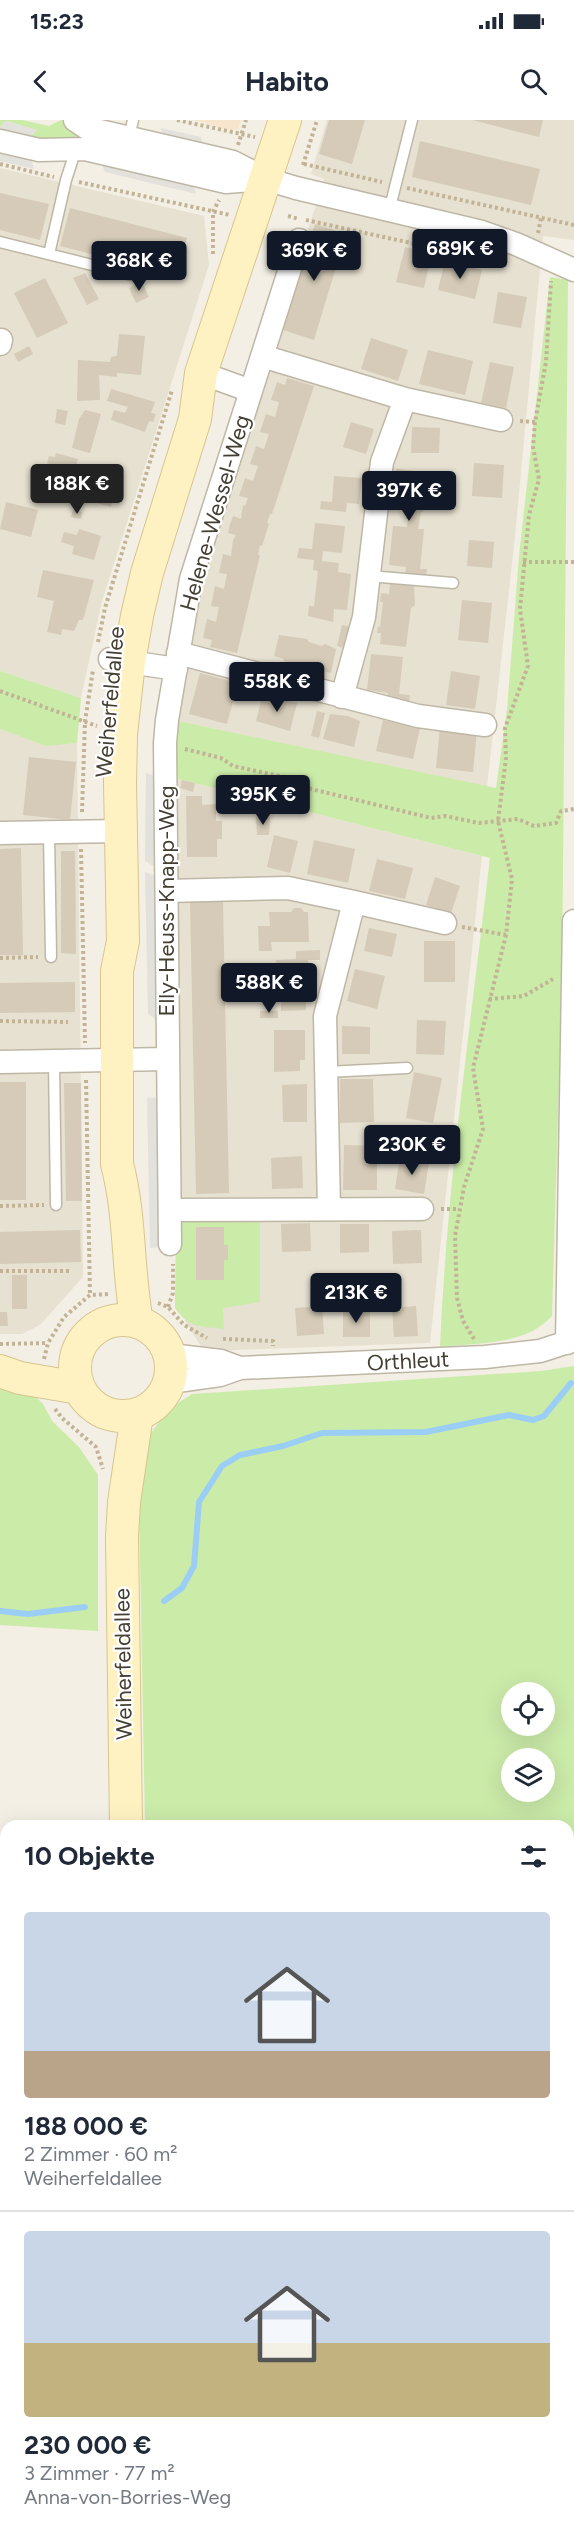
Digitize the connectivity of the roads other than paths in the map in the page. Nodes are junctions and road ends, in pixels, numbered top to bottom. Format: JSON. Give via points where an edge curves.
{"nodes":[{"id":1,"x":75,"y":120,"type":"edge"},
{"id":2,"x":285,"y":120,"type":"edge"},
{"id":3,"x":412,"y":120,"type":"edge"},
{"id":4,"x":129,"y":139,"type":"edge"},
{"id":5,"x":0,"y":141,"type":"edge"},
{"id":6,"x":76,"y":148,"type":"junction"},
{"id":7,"x":266,"y":179,"type":"junction"},
{"id":8,"x":389,"y":211,"type":"junction"},
{"id":9,"x":299,"y":240,"type":"dead end"},
{"id":10,"x":0,"y":242,"type":"edge"},
{"id":11,"x":49,"y":254,"type":"junction"},
{"id":12,"x":574,"y":270,"type":"edge"},
{"id":13,"x":136,"y":276,"type":"dead end"},
{"id":14,"x":262,"y":356,"type":"junction"},
{"id":15,"x":201,"y":373,"type":"junction"},
{"id":16,"x":251,"y":391,"type":"junction"},
{"id":17,"x":405,"y":399,"type":"junction"},
{"id":18,"x":501,"y":420,"type":"dead end"},
{"id":19,"x":369,"y":576,"type":"junction"},
{"id":20,"x":453,"y":583,"type":"dead end"},
{"id":21,"x":120,"y":661,"type":"junction"},
{"id":22,"x":177,"y":661,"type":"junction"},
{"id":23,"x":342,"y":697,"type":"junction"},
{"id":24,"x":485,"y":725,"type":"dead end"},
{"id":25,"x":165,"y":743,"type":"joint"},
{"id":26,"x":112,"y":832,"type":"junction"},
{"id":27,"x":0,"y":833,"type":"edge"},
{"id":28,"x":49,"y":833,"type":"junction"},
{"id":29,"x":167,"y":891,"type":"junction"},
{"id":30,"x":354,"y":902,"type":"junction"},
{"id":31,"x":574,"y":921,"type":"edge"},
{"id":32,"x":445,"y":923,"type":"road end"},
{"id":33,"x":51,"y":957,"type":"road end"},
{"id":34,"x":573,"y":976,"type":"edge"},
{"id":35,"x":167,"y":1059,"type":"junction"},
{"id":36,"x":117,"y":1060,"type":"junction"},
{"id":37,"x":0,"y":1062,"type":"edge"},
{"id":38,"x":54,"y":1062,"type":"junction"},
{"id":39,"x":407,"y":1068,"type":"dead end"},
{"id":40,"x":326,"y":1072,"type":"junction"},
{"id":41,"x":56,"y":1205,"type":"road end"},
{"id":42,"x":329,"y":1209,"type":"junction"},
{"id":43,"x":422,"y":1209,"type":"dead end"},
{"id":44,"x":170,"y":1210,"type":"junction"},
{"id":45,"x":170,"y":1244,"type":"road end"},
{"id":46,"x":115,"y":1305,"type":"junction"},
{"id":47,"x":570,"y":1342,"type":"edge"},
{"id":48,"x":76,"y":1357,"type":"junction"},
{"id":49,"x":170,"y":1368,"type":"junction"},
{"id":50,"x":0,"y":1370,"type":"edge"},
{"id":51,"x":79,"y":1388,"type":"junction"},
{"id":52,"x":124,"y":1415,"type":"junction"},
{"id":53,"x":126,"y":1820,"type":"edge"}],
"edges":[{"from":1,"to":4,"type":"street","via":[[87,128]]},
{"from":2,"to":7,"type":"main road","name":"Weiherfeldallee"},
{"from":3,"to":8,"type":"lane"},
{"from":4,"to":6,"type":"street"},
{"from":4,"to":7,"type":"street","via":[[226,182]]},
{"from":5,"to":6,"type":"street","via":[[39,150]]},
{"from":6,"to":11,"type":"lane"},
{"from":7,"to":8,"type":"street"},
{"from":7,"to":15,"type":"main road","name":"Weiherfeldallee"},
{"from":8,"to":12,"type":"street","via":[[482,232]]},
{"from":9,"to":14,"type":"street","name":"Helene-Wessel-Weg"},
{"from":10,"to":11,"type":"lane"},
{"from":11,"to":13,"type":"lane"},
{"from":14,"to":16,"type":"street","name":"Helene-Wessel-Weg"},
{"from":14,"to":17,"type":"street"},
{"from":15,"to":16,"type":"street","name":"Helene-Wessel-Weg"},
{"from":15,"to":21,"type":"main road","name":"Weiherfeldallee","via":[[178,413],[129,570]]},
{"from":16,"to":22,"type":"street","name":"Helene-Wessel-Weg","via":[[191,579]]},
{"from":17,"to":18,"type":"street"},
{"from":17,"to":19,"type":"street","via":[[382,462]]},
{"from":19,"to":20,"type":"lane"},
{"from":19,"to":23,"type":"street","via":[[364,617]]},
{"from":21,"to":22,"type":"street"},
{"from":21,"to":26,"type":"main road","name":"Weiherfeldallee","via":[[121,734]]},
{"from":21,"to":26,"type":"main road","name":"Weiherfeldallee","via":[[104,729]]},
{"from":22,"to":23,"type":"street"},
{"from":22,"to":25,"type":"street","name":"Helene-Wessel-Weg"},
{"from":23,"to":24,"type":"street","via":[[418,716]]},
{"from":25,"to":29,"type":"street","name":"Elly-Heuss-Knapp-Weg"},
{"from":26,"to":28,"type":"street"},
{"from":26,"to":36,"type":"main road","name":"Weiherfeldallee","via":[[105,940],[117,971]]},
{"from":27,"to":28,"type":"street"},
{"from":28,"to":33,"type":"lane"},
{"from":29,"to":30,"type":"street","via":[[288,888]]},
{"from":29,"to":35,"type":"street","name":"Elly-Heuss-Knapp-Weg"},
{"from":30,"to":32,"type":"street"},
{"from":30,"to":40,"type":"street","via":[[325,1016]]},
{"from":31,"to":34,"type":"street"},
{"from":34,"to":47,"type":"street"},
{"from":35,"to":36,"type":"street"},
{"from":35,"to":44,"type":"street","name":"Elly-Heuss-Knapp-Weg"},
{"from":36,"to":38,"type":"street"},
{"from":36,"to":46,"type":"main road","name":"Weiherfeldallee","via":[[117,1164],[126,1195]]},
{"from":37,"to":38,"type":"street"},
{"from":38,"to":41,"type":"lane"},
{"from":39,"to":40,"type":"lane"},
{"from":40,"to":42,"type":"street"},
{"from":42,"to":43,"type":"street"},
{"from":42,"to":44,"type":"street"},
{"from":44,"to":45,"type":"street","name":"Elly-Heuss-Knapp-Weg"},
{"from":46,"to":48,"type":"main road","via":[[88,1335]]},
{"from":46,"to":49,"type":"main road","via":[[163,1340]]},
{"from":47,"to":49,"type":"street","name":"Orthleut","via":[[540,1351],[485,1357],[240,1368],[220,1375]]},
{"from":48,"to":50,"type":"main road","via":[[21,1363]]},
{"from":48,"to":51,"type":"main road"},
{"from":49,"to":52,"type":"main road","via":[[163,1396],[152,1408]]},
{"from":50,"to":51,"type":"main road","via":[[20,1378]]},
{"from":51,"to":52,"type":"main road","via":[[98,1410]]},
{"from":52,"to":53,"type":"main road","name":"Weiherfeldallee"}]}
